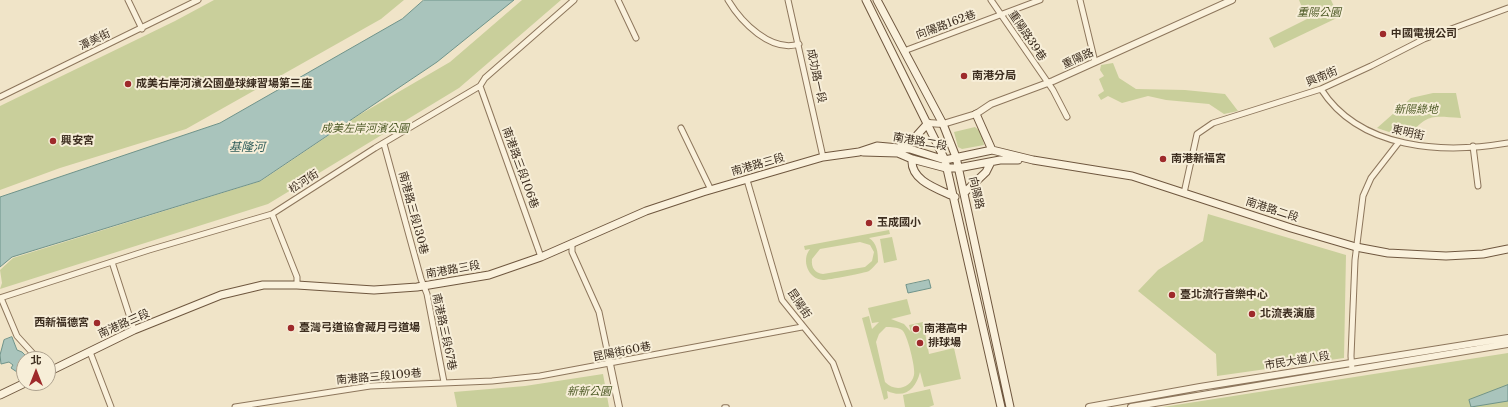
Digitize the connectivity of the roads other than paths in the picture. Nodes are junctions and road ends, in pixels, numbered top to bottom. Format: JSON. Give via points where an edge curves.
{"nodes":[{"id":1,"x":128,"y":0,"type":"edge"},
{"id":2,"x":198,"y":0,"type":"edge"},
{"id":3,"x":574,"y":0,"type":"edge"},
{"id":4,"x":618,"y":0,"type":"edge"},
{"id":5,"x":728,"y":0,"type":"edge"},
{"id":6,"x":788,"y":0,"type":"edge"},
{"id":7,"x":866,"y":0,"type":"edge"},
{"id":8,"x":877,"y":0,"type":"edge"},
{"id":9,"x":991,"y":0,"type":"edge"},
{"id":10,"x":1040,"y":0,"type":"edge"},
{"id":11,"x":1080,"y":0,"type":"edge"},
{"id":12,"x":1232,"y":0,"type":"edge"},
{"id":13,"x":1508,"y":8,"type":"edge"},
{"id":14,"x":1001,"y":15,"type":"junction"},
{"id":15,"x":142,"y":29,"type":"junction"},
{"id":16,"x":636,"y":38,"type":"dead end"},
{"id":17,"x":799,"y":44,"type":"junction"},
{"id":18,"x":904,"y":51,"type":"junction"},
{"id":19,"x":1095,"y":62,"type":"junction"},
{"id":20,"x":1047,"y":83,"type":"junction"},
{"id":21,"x":480,"y":86,"type":"junction"},
{"id":22,"x":1321,"y":89,"type":"junction"},
{"id":23,"x":0,"y":97,"type":"edge"},
{"id":24,"x":976,"y":114,"type":"junction"},
{"id":25,"x":1067,"y":117,"type":"dead end"},
{"id":26,"x":928,"y":124,"type":"junction"},
{"id":27,"x":944,"y":124,"type":"junction"},
{"id":28,"x":681,"y":128,"type":"dead end"},
{"id":29,"x":1399,"y":142,"type":"junction"},
{"id":30,"x":1508,"y":143,"type":"edge"},
{"id":31,"x":384,"y":144,"type":"junction"},
{"id":32,"x":1473,"y":146,"type":"junction"},
{"id":33,"x":898,"y":147,"type":"junction"},
{"id":34,"x":992,"y":150,"type":"junction"},
{"id":35,"x":859,"y":152,"type":"junction"},
{"id":36,"x":823,"y":157,"type":"junction"},
{"id":37,"x":956,"y":157,"type":"junction"},
{"id":38,"x":912,"y":159,"type":"junction"},
{"id":39,"x":945,"y":160,"type":"junction"},
{"id":40,"x":1033,"y":160,"type":"junction"},
{"id":41,"x":991,"y":162,"type":"junction"},
{"id":42,"x":946,"y":168,"type":"junction"},
{"id":43,"x":958,"y":168,"type":"junction"},
{"id":44,"x":747,"y":180,"type":"junction"},
{"id":45,"x":1478,"y":186,"type":"dead end"},
{"id":46,"x":711,"y":190,"type":"junction"},
{"id":47,"x":964,"y":193,"type":"junction"},
{"id":48,"x":1184,"y":193,"type":"junction"},
{"id":49,"x":955,"y":197,"type":"junction"},
{"id":50,"x":272,"y":214,"type":"junction"},
{"id":51,"x":572,"y":243,"type":"junction"},
{"id":52,"x":1356,"y":247,"type":"junction"},
{"id":53,"x":1508,"y":249,"type":"edge"},
{"id":54,"x":541,"y":257,"type":"junction"},
{"id":55,"x":112,"y":262,"type":"junction"},
{"id":56,"x":297,"y":285,"type":"junction"},
{"id":57,"x":424,"y":287,"type":"junction"},
{"id":58,"x":0,"y":298,"type":"edge"},
{"id":59,"x":802,"y":327,"type":"junction"},
{"id":60,"x":134,"y":330,"type":"junction"},
{"id":61,"x":1508,"y":338,"type":"edge"},
{"id":62,"x":1508,"y":344,"type":"edge"},
{"id":63,"x":31,"y":351,"type":"edge"},
{"id":64,"x":90,"y":352,"type":"junction"},
{"id":65,"x":1351,"y":363,"type":"junction"},
{"id":66,"x":610,"y":364,"type":"junction"},
{"id":67,"x":56,"y":367,"type":"edge"},
{"id":68,"x":1352,"y":370,"type":"junction"},
{"id":69,"x":444,"y":382,"type":"junction"},
{"id":70,"x":16,"y":387,"type":"edge"},
{"id":71,"x":0,"y":390,"type":"edge"},
{"id":72,"x":8,"y":391,"type":"junction"},
{"id":73,"x":0,"y":395,"type":"edge"},
{"id":74,"x":111,"y":407,"type":"edge"},
{"id":75,"x":235,"y":407,"type":"edge"},
{"id":76,"x":619,"y":407,"type":"edge"},
{"id":77,"x":724,"y":407,"type":"edge"},
{"id":78,"x":727,"y":407,"type":"edge"},
{"id":79,"x":850,"y":407,"type":"edge"},
{"id":80,"x":1001,"y":407,"type":"edge"},
{"id":81,"x":1010,"y":407,"type":"edge"},
{"id":82,"x":1089,"y":407,"type":"edge"},
{"id":83,"x":1132,"y":407,"type":"edge"}],
"edges":[{"from":1,"to":15,"type":"street"},
{"from":2,"to":15,"type":"street","name":"潭美街"},
{"from":3,"to":21,"type":"street","name":"松河街","via":[[485,78]]},
{"from":4,"to":16,"type":"street"},
{"from":5,"to":17,"type":"street","via":[[741,18],[773,42],[790,46]]},
{"from":6,"to":17,"type":"street","name":"成功路一段"},
{"from":7,"to":26,"type":"main road","name":"向陽路"},
{"from":8,"to":18,"type":"main road","name":"向陽路"},
{"from":9,"to":14,"type":"street","name":"重陽路39巷"},
{"from":10,"to":14,"type":"street","name":"向陽路162巷"},
{"from":11,"to":19,"type":"street"},
{"from":12,"to":19,"type":"street","name":"重陽路"},
{"from":13,"to":22,"type":"street","name":"興南街","via":[[1424,38]]},
{"from":14,"to":18,"type":"street","name":"向陽路162巷"},
{"from":14,"to":20,"type":"street","name":"重陽路39巷"},
{"from":15,"to":23,"type":"street","name":"潭美街"},
{"from":17,"to":36,"type":"street","name":"成功路一段"},
{"from":18,"to":27,"type":"main road","name":"向陽路"},
{"from":19,"to":20,"type":"street","name":"重陽路"},
{"from":20,"to":24,"type":"street","name":"重陽路","via":[[991,104]]},
{"from":20,"to":25,"type":"street","name":"重陽路39巷"},
{"from":21,"to":31,"type":"street","name":"松河街"},
{"from":21,"to":54,"type":"street","name":"南港路三段106巷"},
{"from":22,"to":29,"type":"street","name":"東明街","via":[[1330,102],[1349,118],[1370,131]]},
{"from":22,"to":48,"type":"street","name":"興南街","via":[[1223,120],[1197,134]]},
{"from":24,"to":27,"type":"street","name":"重陽路"},
{"from":24,"to":34,"type":"main road"},
{"from":26,"to":27,"type":"street","name":"重陽路"},
{"from":26,"to":33,"type":"main road","via":[[910,143]]},
{"from":26,"to":39,"type":"main road","name":"向陽路"},
{"from":27,"to":37,"type":"main road","name":"向陽路"},
{"from":28,"to":46,"type":"street"},
{"from":29,"to":32,"type":"street","name":"東明街","via":[[1440,148]]},
{"from":29,"to":52,"type":"street","via":[[1368,183],[1363,196]]},
{"from":30,"to":32,"type":"street","name":"東明街"},
{"from":31,"to":50,"type":"street","name":"松河街"},
{"from":31,"to":57,"type":"street","name":"南港路三段130巷"},
{"from":32,"to":45,"type":"street"},
{"from":33,"to":35,"type":"main road","name":"南港路二段","via":[[876,146]]},
{"from":33,"to":39,"type":"main road","name":"南港路二段"},
{"from":34,"to":37,"type":"main road","name":"南港路二段"},
{"from":34,"to":40,"type":"main road","name":"南港路二段"},
{"from":35,"to":36,"type":"main road","name":"南港路三段"},
{"from":35,"to":38,"type":"main road","name":"南港路二段","via":[[898,153]]},
{"from":36,"to":44,"type":"main road","name":"南港路三段"},
{"from":37,"to":39,"type":"main road","name":"南港路二段"},
{"from":37,"to":43,"type":"main road","name":"向陽路"},
{"from":38,"to":42,"type":"main road","name":"南港路二段"},
{"from":38,"to":49,"type":"main road","via":[[911,166],[918,178]]},
{"from":39,"to":42,"type":"main road","name":"向陽路"},
{"from":40,"to":41,"type":"main road","name":"南港路二段"},
{"from":40,"to":48,"type":"main road","name":"南港路二段","via":[[1132,176]]},
{"from":41,"to":43,"type":"main road","name":"南港路二段"},
{"from":41,"to":47,"type":"main road","via":[[986,172]]},
{"from":42,"to":43,"type":"main road","name":"南港路二段"},
{"from":42,"to":49,"type":"main road","name":"向陽路"},
{"from":43,"to":47,"type":"main road","name":"向陽路"},
{"from":44,"to":46,"type":"main road","name":"南港路三段"},
{"from":44,"to":59,"type":"street","name":"昆陽街","via":[[780,294]]},
{"from":46,"to":51,"type":"main road","name":"南港路三段","via":[[646,212]]},
{"from":47,"to":81,"type":"main road","name":"向陽路"},
{"from":48,"to":52,"type":"main road","name":"南港路二段"},
{"from":49,"to":80,"type":"main road","name":"向陽路"},
{"from":50,"to":55,"type":"street","name":"松河街"},
{"from":50,"to":56,"type":"street","via":[[297,277]]},
{"from":51,"to":54,"type":"main road","name":"南港路三段"},
{"from":51,"to":66,"type":"street","via":[[572,252],[599,312]]},
{"from":52,"to":53,"type":"main road","name":"南港路二段","via":[[1388,253],[1446,256],[1483,254]]},
{"from":52,"to":65,"type":"street"},
{"from":54,"to":57,"type":"main road","name":"南港路三段","via":[[489,274]]},
{"from":55,"to":58,"type":"street","name":"松河街"},
{"from":55,"to":60,"type":"street"},
{"from":56,"to":57,"type":"main road","name":"南港路三段","via":[[374,290]]},
{"from":56,"to":60,"type":"main road","name":"南港路三段","via":[[263,285],[221,295]]},
{"from":57,"to":69,"type":"street","name":"南港路三段67巷"},
{"from":58,"to":63,"type":"street","via":[[17,336]]},
{"from":59,"to":66,"type":"street","name":"昆陽街60巷"},
{"from":59,"to":79,"type":"street","name":"昆陽街","via":[[833,363]]},
{"from":60,"to":64,"type":"main road","name":"南港路三段"},
{"from":61,"to":65,"type":"street","name":"市民大道八段"},
{"from":62,"to":68,"type":"street","name":"市民大道八段"},
{"from":64,"to":67,"type":"main road","name":"南港路三段"},
{"from":64,"to":74,"type":"street"},
{"from":65,"to":68,"type":"street"},
{"from":65,"to":82,"type":"street","name":"市民大道八段"},
{"from":66,"to":69,"type":"street","name":"昆陽街60巷","via":[[540,376]]},
{"from":66,"to":76,"type":"street"},
{"from":68,"to":83,"type":"street","name":"市民大道八段"},
{"from":69,"to":75,"type":"street","name":"南港路三段109巷","via":[[370,386]]},
{"from":70,"to":72,"type":"main road"},
{"from":71,"to":72,"type":"main road"},
{"from":72,"to":73,"type":"main road"},
{"from":77,"to":78,"type":"street"}]}
